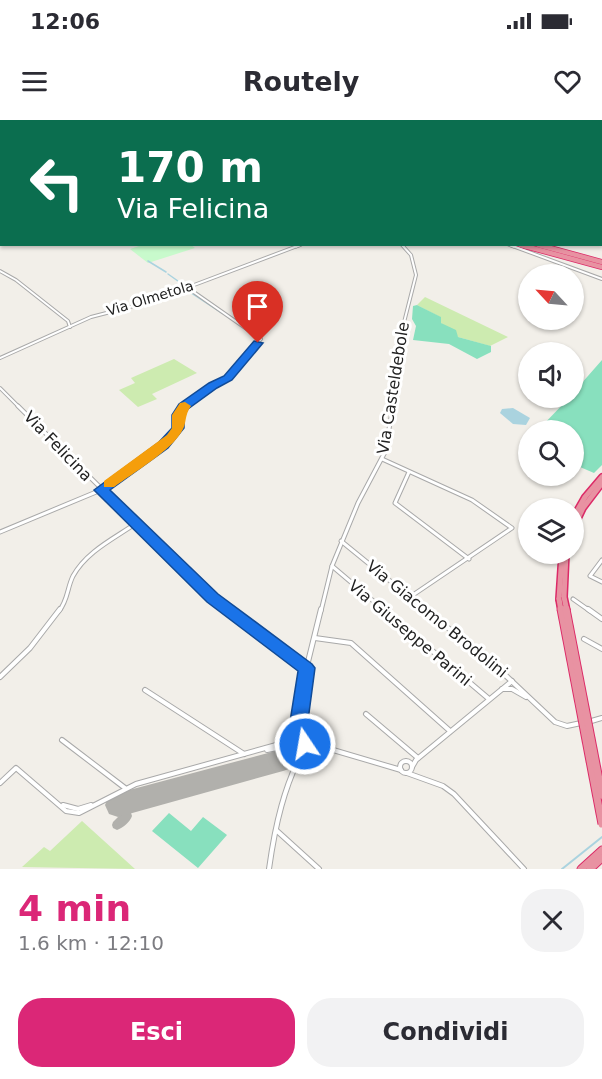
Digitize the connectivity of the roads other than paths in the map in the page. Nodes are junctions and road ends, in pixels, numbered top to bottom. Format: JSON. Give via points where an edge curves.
{"nodes":[{"id":1,"x":298,"y":246,"type":"edge"},
{"id":2,"x":402,"y":246,"type":"edge"},
{"id":3,"x":511,"y":246,"type":"edge"},
{"id":4,"x":524,"y":246,"type":"edge"},
{"id":5,"x":530,"y":246,"type":"edge"},
{"id":6,"x":535,"y":246,"type":"edge"},
{"id":7,"x":540,"y":246,"type":"edge"},
{"id":8,"x":602,"y":265,"type":"edge"},
{"id":9,"x":0,"y":271,"type":"edge"},
{"id":10,"x":602,"y":279,"type":"edge"},
{"id":11,"x":188,"y":288,"type":"junction"},
{"id":12,"x":70,"y":327,"type":"junction"},
{"id":13,"x":0,"y":358,"type":"edge"},
{"id":14,"x":0,"y":388,"type":"edge"},
{"id":15,"x":382,"y":459,"type":"junction"},
{"id":16,"x":410,"y":471,"type":"junction"},
{"id":17,"x":602,"y":477,"type":"edge"},
{"id":18,"x":602,"y":483,"type":"edge"},
{"id":19,"x":101,"y":490,"type":"junction"},
{"id":20,"x":584,"y":499,"type":"edge"},
{"id":21,"x":584,"y":506,"type":"edge"},
{"id":22,"x":135,"y":524,"type":"junction"},
{"id":23,"x":0,"y":532,"type":"edge"},
{"id":24,"x":341,"y":541,"type":"junction"},
{"id":25,"x":469,"y":559,"type":"junction"},
{"id":26,"x":602,"y":560,"type":"edge"},
{"id":27,"x":564,"y":564,"type":"edge"},
{"id":28,"x":332,"y":566,"type":"junction"},
{"id":29,"x":602,"y":582,"type":"edge"},
{"id":30,"x":410,"y":597,"type":"junction"},
{"id":31,"x":562,"y":598,"type":"junction"},
{"id":32,"x":573,"y":599,"type":"dead end"},
{"id":33,"x":602,"y":619,"type":"edge"},
{"id":34,"x":315,"y":638,"type":"junction"},
{"id":35,"x":584,"y":639,"type":"dead end"},
{"id":36,"x":602,"y":649,"type":"edge"},
{"id":37,"x":307,"y":667,"type":"junction"},
{"id":38,"x":0,"y":677,"type":"edge"},
{"id":39,"x":512,"y":681,"type":"junction"},
{"id":40,"x":504,"y":689,"type":"junction"},
{"id":41,"x":145,"y":690,"type":"dead end"},
{"id":42,"x":489,"y":699,"type":"junction"},
{"id":43,"x":530,"y":700,"type":"junction"},
{"id":44,"x":366,"y":714,"type":"dead end"},
{"id":45,"x":602,"y":718,"type":"edge"},
{"id":46,"x":298,"y":728,"type":"junction"},
{"id":47,"x":450,"y":731,"type":"junction"},
{"id":48,"x":291,"y":739,"type":"junction"},
{"id":49,"x":62,"y":740,"type":"dead end"},
{"id":50,"x":304,"y":740,"type":"junction"},
{"id":51,"x":315,"y":746,"type":"junction"},
{"id":52,"x":262,"y":750,"type":"junction"},
{"id":53,"x":291,"y":751,"type":"junction"},
{"id":54,"x":302,"y":751,"type":"junction"},
{"id":55,"x":245,"y":755,"type":"junction"},
{"id":56,"x":417,"y":759,"type":"junction"},
{"id":57,"x":407,"y":762,"type":"junction"},
{"id":58,"x":295,"y":763,"type":"junction"},
{"id":59,"x":401,"y":763,"type":"junction"},
{"id":60,"x":393,"y":766,"type":"junction"},
{"id":61,"x":412,"y":768,"type":"junction"},
{"id":62,"x":401,"y":770,"type":"junction"},
{"id":63,"x":407,"y":773,"type":"junction"},
{"id":64,"x":422,"y":779,"type":"junction"},
{"id":65,"x":0,"y":783,"type":"edge"},
{"id":66,"x":125,"y":788,"type":"junction"},
{"id":67,"x":602,"y":795,"type":"edge"},
{"id":68,"x":602,"y":824,"type":"edge"},
{"id":69,"x":276,"y":830,"type":"junction"},
{"id":70,"x":602,"y":850,"type":"edge"},
{"id":71,"x":602,"y":858,"type":"edge"},
{"id":72,"x":269,"y":869,"type":"edge"},
{"id":73,"x":319,"y":869,"type":"edge"},
{"id":74,"x":524,"y":869,"type":"edge"},
{"id":75,"x":581,"y":869,"type":"edge"},
{"id":76,"x":590,"y":869,"type":"edge"}],
"edges":[{"from":1,"to":11,"type":"street","name":"Via Olmetola"},
{"from":2,"to":15,"type":"street","name":"Via Casteldebole","via":[[411,255],[416,275],[397,350],[397,384]]},
{"from":3,"to":10,"type":"street"},
{"from":4,"to":8,"type":"highway"},
{"from":5,"to":8,"type":"highway"},
{"from":6,"to":8,"type":"highway"},
{"from":7,"to":8,"type":"highway"},
{"from":9,"to":12,"type":"street","via":[[68,321]]},
{"from":11,"to":12,"type":"street","name":"Via Olmetola","via":[[99,314]]},
{"from":11,"to":19,"type":"street","via":[[261,338],[228,378],[183,407],[178,415],[178,428],[164,445]]},
{"from":12,"to":13,"type":"street","name":"Via Olmetola"},
{"from":14,"to":19,"type":"street","name":"Via Felicina"},
{"from":15,"to":16,"type":"street"},
{"from":15,"to":24,"type":"street","name":"Via Casteldebole"},
{"from":16,"to":25,"type":"street","via":[[395,503]]},
{"from":16,"to":25,"type":"street","via":[[472,500],[512,528]]},
{"from":17,"to":20,"type":"highway"},
{"from":18,"to":21,"type":"highway"},
{"from":19,"to":22,"type":"street","name":"Via Felicina"},
{"from":19,"to":23,"type":"street"},
{"from":22,"to":37,"type":"street","name":"Via Felicina","via":[[212,598]]},
{"from":22,"to":38,"type":"street","via":[[83,560],[72,578],[66,602],[36,641]]},
{"from":24,"to":28,"type":"street","name":"Via Casteldebole"},
{"from":24,"to":30,"type":"street","name":"Via Giacomo Brodolini"},
{"from":25,"to":30,"type":"street"},
{"from":26,"to":29,"type":"street","via":[[590,576]]},
{"from":27,"to":31,"type":"highway"},
{"from":28,"to":34,"type":"street","name":"Via Casteldebole"},
{"from":28,"to":42,"type":"street","name":"Via Giuseppe Parini"},
{"from":30,"to":39,"type":"street","name":"Via Giacomo Brodolini"},
{"from":31,"to":67,"type":"highway","bridge":true},
{"from":31,"to":68,"type":"highway","bridge":true},
{"from":32,"to":33,"type":"street"},
{"from":34,"to":37,"type":"street","name":"Via Casteldebole"},
{"from":34,"to":47,"type":"street","via":[[351,643]]},
{"from":35,"to":36,"type":"street"},
{"from":37,"to":46,"type":"street","name":"Via Casteldebole"},
{"from":39,"to":40,"type":"street","via":[[513,687]]},
{"from":39,"to":43,"type":"street","name":"Via Giacomo Brodolini"},
{"from":40,"to":42,"type":"street"},
{"from":40,"to":43,"type":"street"},
{"from":41,"to":55,"type":"street"},
{"from":42,"to":47,"type":"street"},
{"from":43,"to":45,"type":"street","via":[[562,725]]},
{"from":44,"to":56,"type":"street"},
{"from":46,"to":48,"type":"street"},
{"from":46,"to":50,"type":"street"},
{"from":47,"to":56,"type":"street"},
{"from":48,"to":50,"type":"street"},
{"from":48,"to":52,"type":"street"},
{"from":48,"to":53,"type":"street"},
{"from":49,"to":66,"type":"street"},
{"from":50,"to":51,"type":"street"},
{"from":50,"to":54,"type":"street"},
{"from":51,"to":54,"type":"street"},
{"from":51,"to":60,"type":"street"},
{"from":52,"to":53,"type":"street","via":[[282,747]]},
{"from":52,"to":55,"type":"street"},
{"from":53,"to":54,"type":"street"},
{"from":53,"to":58,"type":"street"},
{"from":54,"to":58,"type":"street"},
{"from":55,"to":66,"type":"street"},
{"from":56,"to":57,"type":"street"},
{"from":56,"to":61,"type":"street"},
{"from":57,"to":59,"type":"street"},
{"from":57,"to":61,"type":"street"},
{"from":58,"to":69,"type":"street"},
{"from":59,"to":60,"type":"street"},
{"from":59,"to":62,"type":"street"},
{"from":60,"to":62,"type":"street"},
{"from":61,"to":63,"type":"street"},
{"from":61,"to":64,"type":"street"},
{"from":62,"to":63,"type":"street"},
{"from":63,"to":64,"type":"street"},
{"from":64,"to":74,"type":"street","via":[[443,786],[467,805]]},
{"from":65,"to":66,"type":"street","via":[[16,768],[75,814]]},
{"from":69,"to":72,"type":"street"},
{"from":69,"to":73,"type":"street"},
{"from":70,"to":75,"type":"highway"},
{"from":71,"to":76,"type":"highway"}]}
